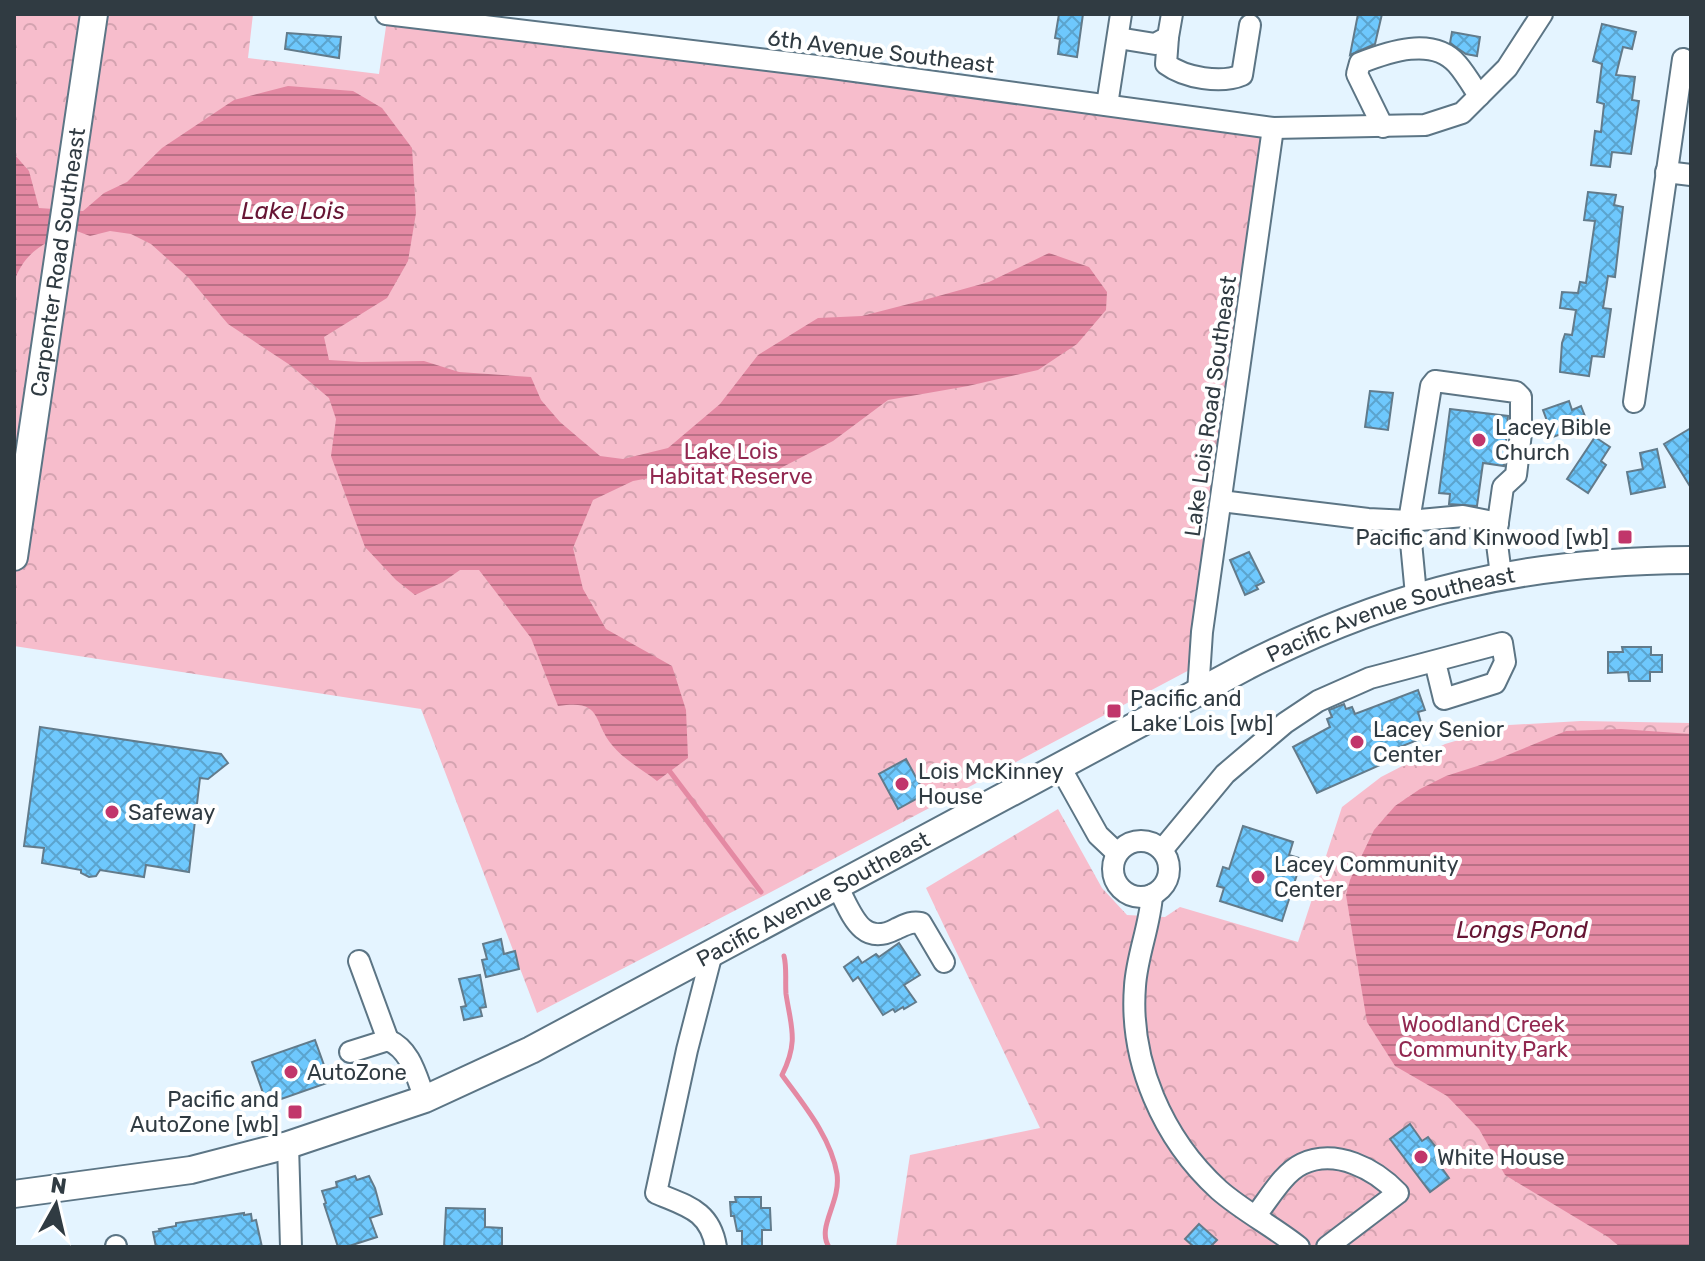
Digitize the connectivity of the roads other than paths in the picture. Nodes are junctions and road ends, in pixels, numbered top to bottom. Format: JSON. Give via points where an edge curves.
{"nodes":[{"id":1,"x":386,"y":14,"type":"edge"},
{"id":2,"x":1121,"y":14,"type":"edge"},
{"id":3,"x":1172,"y":14,"type":"edge"},
{"id":4,"x":1542,"y":14,"type":"edge"},
{"id":5,"x":93,"y":21,"type":"edge"},
{"id":6,"x":1250,"y":25,"type":"dead end"},
{"id":7,"x":1168,"y":37,"type":"junction"},
{"id":8,"x":1118,"y":38,"type":"junction"},
{"id":9,"x":1683,"y":59,"type":"dead end"},
{"id":10,"x":1479,"y":96,"type":"junction"},
{"id":11,"x":1107,"y":105,"type":"junction"},
{"id":12,"x":1383,"y":127,"type":"junction"},
{"id":13,"x":1273,"y":128,"type":"junction"},
{"id":14,"x":1666,"y":172,"type":"junction"},
{"id":15,"x":1691,"y":175,"type":"edge"},
{"id":16,"x":1634,"y":402,"type":"dead end"},
{"id":17,"x":21,"y":462,"type":"edge"},
{"id":18,"x":1221,"y":501,"type":"junction"},
{"id":19,"x":1409,"y":521,"type":"junction"},
{"id":20,"x":1498,"y":523,"type":"junction"},
{"id":21,"x":14,"y":557,"type":"edge"},
{"id":22,"x":1691,"y":560,"type":"edge"},
{"id":23,"x":1501,"y":575,"type":"junction"},
{"id":24,"x":1416,"y":595,"type":"junction"},
{"id":25,"x":1435,"y":662,"type":"dead end"},
{"id":26,"x":1198,"y":692,"type":"junction"},
{"id":27,"x":1060,"y":767,"type":"junction"},
{"id":28,"x":1162,"y":850,"type":"junction"},
{"id":29,"x":1117,"y":853,"type":"junction"},
{"id":30,"x":837,"y":886,"type":"junction"},
{"id":31,"x":1152,"y":895,"type":"junction"},
{"id":32,"x":712,"y":953,"type":"junction"},
{"id":33,"x":359,"y":961,"type":"dead end"},
{"id":34,"x":944,"y":962,"type":"dead end"},
{"id":35,"x":388,"y":1040,"type":"junction"},
{"id":36,"x":350,"y":1052,"type":"dead end"},
{"id":37,"x":425,"y":1099,"type":"junction"},
{"id":38,"x":288,"y":1145,"type":"junction"},
{"id":39,"x":14,"y":1194,"type":"edge"},
{"id":40,"x":1256,"y":1215,"type":"junction"},
{"id":41,"x":291,"y":1247,"type":"edge"},
{"id":42,"x":716,"y":1247,"type":"edge"},
{"id":43,"x":1299,"y":1247,"type":"edge"},
{"id":44,"x":1327,"y":1247,"type":"edge"}],
"edges":[{"from":1,"to":11,"type":"street","name":"6th Avenue Southeast"},
{"from":2,"to":8,"type":"street"},
{"from":3,"to":7,"type":"street"},
{"from":4,"to":10,"type":"street","via":[[1507,68]]},
{"from":5,"to":17,"type":"main road","name":"Carpenter Road Southeast","via":[[48,329]]},
{"from":6,"to":7,"type":"street","via":[[1242,75],[1229,80],[1177,73],[1166,64]]},
{"from":7,"to":8,"type":"street","via":[[1155,44]]},
{"from":8,"to":11,"type":"street"},
{"from":9,"to":14,"type":"street"},
{"from":10,"to":12,"type":"street","via":[[1462,113],[1425,125]]},
{"from":10,"to":12,"type":"street","via":[[1455,61],[1442,54],[1424,48],[1384,53],[1360,63],[1357,74]]},
{"from":11,"to":13,"type":"street","name":"6th Avenue Southeast"},
{"from":12,"to":13,"type":"street","name":"6th Avenue Southeast"},
{"from":13,"to":18,"type":"street","name":"Lake Lois Road Southeast"},
{"from":14,"to":15,"type":"street"},
{"from":14,"to":16,"type":"street"},
{"from":17,"to":21,"type":"main road","name":"Carpenter Road Southeast"},
{"from":18,"to":19,"type":"street"},
{"from":18,"to":26,"type":"street","name":"Lake Lois Road Southeast"},
{"from":19,"to":20,"type":"street","via":[[1463,516]]},
{"from":19,"to":20,"type":"street","via":[[1435,381],[1516,392],[1521,397],[1516,475],[1503,487]]},
{"from":19,"to":24,"type":"street"},
{"from":20,"to":23,"type":"street"},
{"from":22,"to":23,"type":"main road","name":"Pacific Avenue Southeast","via":[[1606,562]]},
{"from":23,"to":24,"type":"main road","name":"Pacific Avenue Southeast"},
{"from":24,"to":26,"type":"main road","name":"Pacific Avenue Southeast","via":[[1310,634]]},
{"from":25,"to":28,"type":"street","via":[[1370,678],[1318,701],[1285,723],[1225,774]]},
{"from":26,"to":27,"type":"main road","name":"Pacific Avenue Southeast"},
{"from":27,"to":29,"type":"street","via":[[1098,835]]},
{"from":27,"to":30,"type":"main road","name":"Pacific Avenue Southeast"},
{"from":28,"to":29,"type":"street","via":[[1136,841]]},
{"from":28,"to":31,"type":"street","via":[[1169,876]]},
{"from":29,"to":31,"type":"street","via":[[1113,873],[1121,889],[1138,897]]},
{"from":30,"to":32,"type":"main road","name":"Pacific Avenue Southeast"},
{"from":30,"to":34,"type":"street","via":[[864,931],[880,935],[921,923]]},
{"from":31,"to":40,"type":"street","via":[[1135,985],[1145,1074],[1170,1130],[1193,1163]]},
{"from":32,"to":37,"type":"main road","name":"Pacific Avenue Southeast","via":[[531,1050]]},
{"from":32,"to":42,"type":"street","via":[[656,1193],[696,1209]]},
{"from":33,"to":35,"type":"street"},
{"from":35,"to":36,"type":"street"},
{"from":35,"to":37,"type":"street","via":[[409,1057]]},
{"from":37,"to":38,"type":"main road","name":"Pacific Avenue Southeast"},
{"from":38,"to":39,"type":"main road","name":"Pacific Avenue Southeast","via":[[191,1170]]},
{"from":38,"to":41,"type":"street"},
{"from":40,"to":43,"type":"street"},
{"from":40,"to":44,"type":"street","via":[[1288,1175],[1315,1161],[1334,1159],[1367,1169],[1398,1193]]}]}
